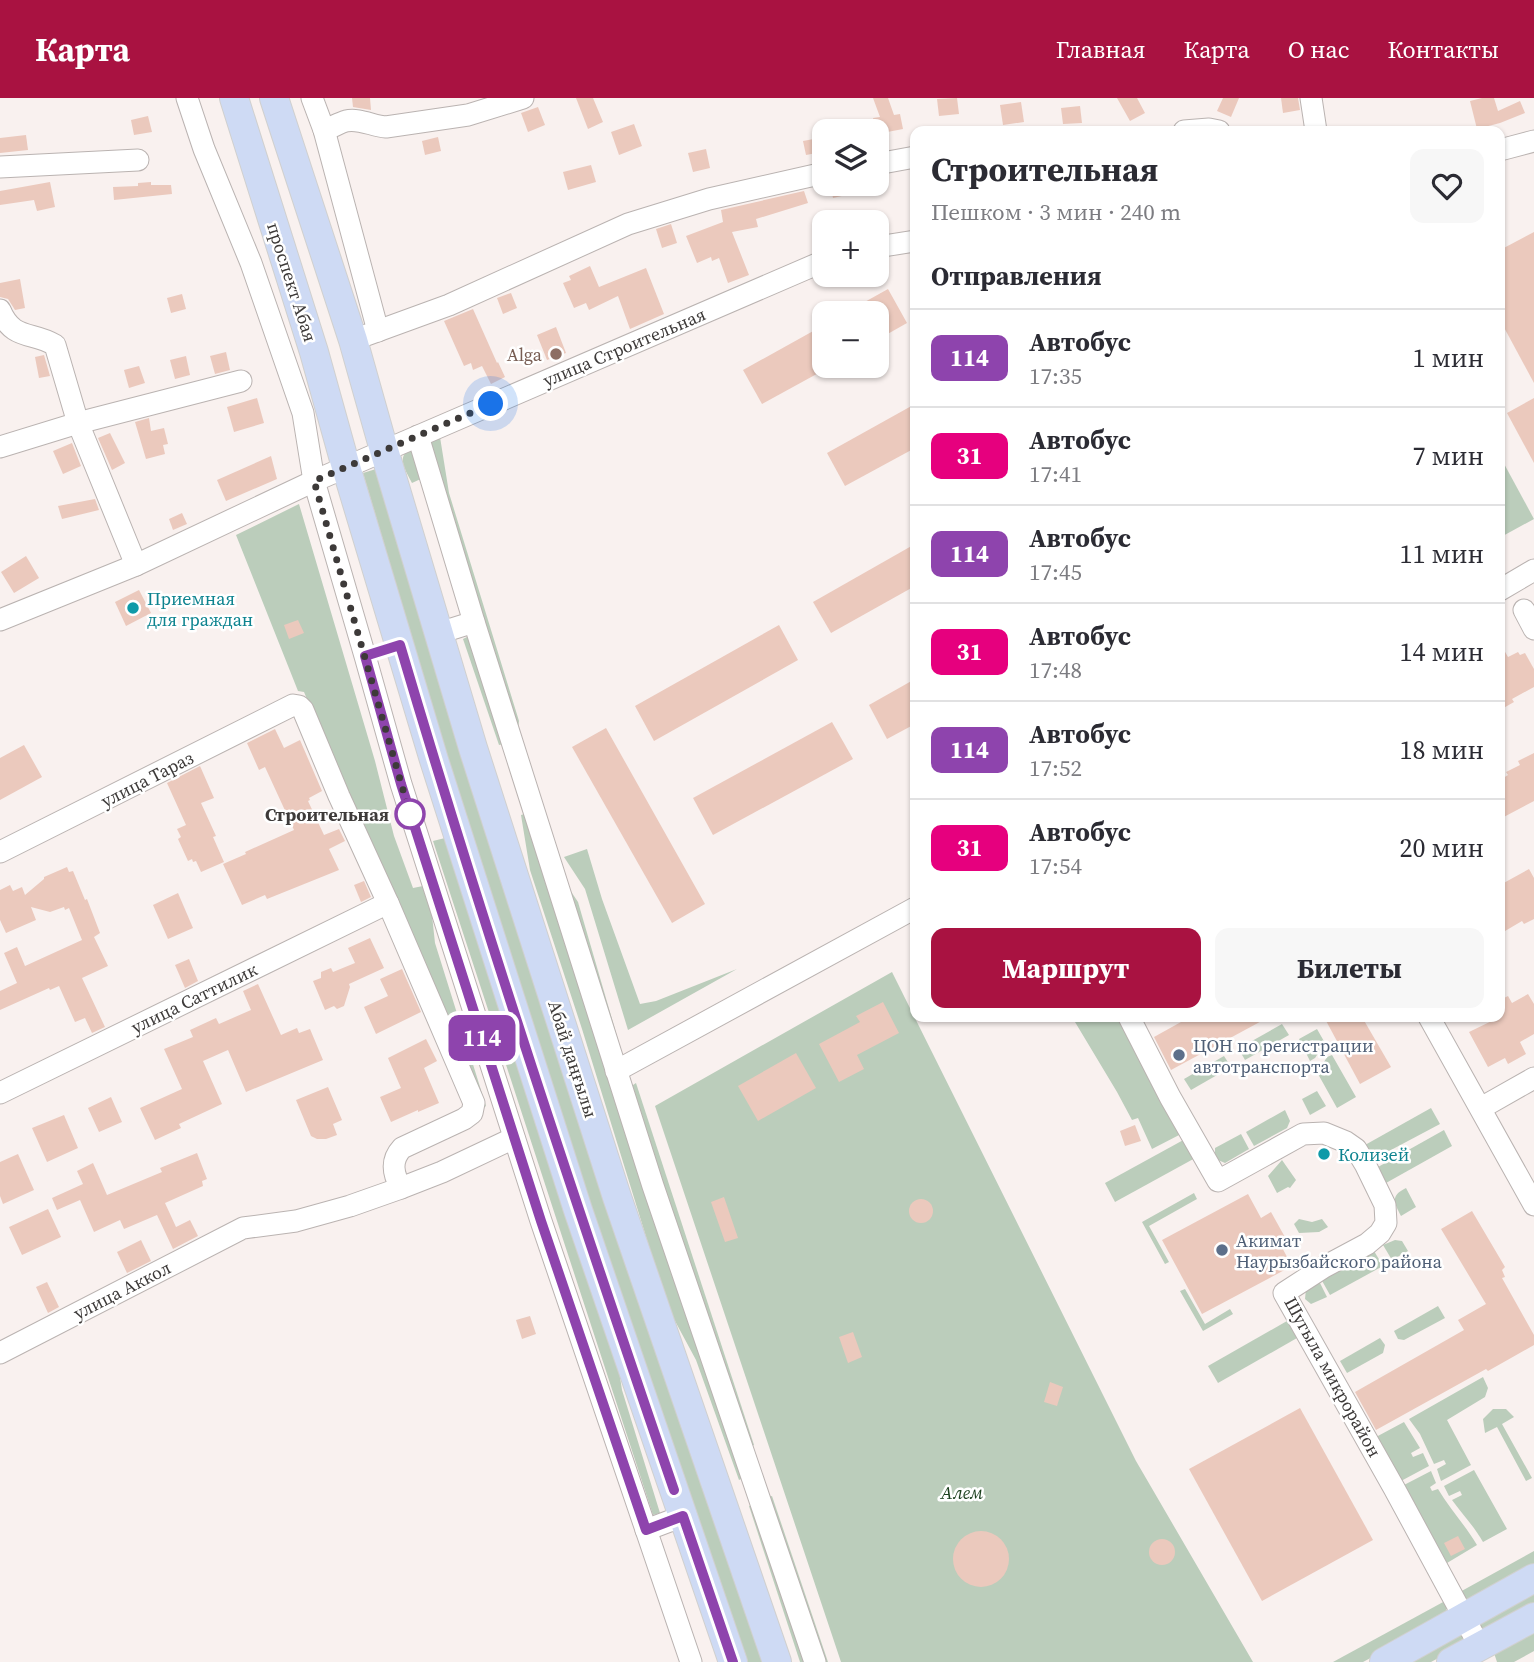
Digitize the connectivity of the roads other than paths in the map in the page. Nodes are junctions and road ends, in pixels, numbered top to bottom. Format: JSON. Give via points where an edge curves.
{"nodes":[{"id":1,"x":187,"y":98,"type":"edge"},
{"id":2,"x":234,"y":98,"type":"edge"},
{"id":3,"x":274,"y":98,"type":"edge"},
{"id":4,"x":312,"y":98,"type":"edge"},
{"id":5,"x":523,"y":98,"type":"edge"},
{"id":6,"x":1311,"y":98,"type":"edge"},
{"id":7,"x":1315,"y":126,"type":"edge"},
{"id":8,"x":324,"y":130,"type":"junction"},
{"id":9,"x":1534,"y":141,"type":"edge"},
{"id":10,"x":1505,"y":149,"type":"edge"},
{"id":11,"x":910,"y":158,"type":"edge"},
{"id":12,"x":138,"y":160,"type":"dead end"},
{"id":13,"x":889,"y":162,"type":"edge"},
{"id":14,"x":0,"y":167,"type":"edge"},
{"id":15,"x":812,"y":176,"type":"edge"},
{"id":16,"x":910,"y":242,"type":"edge"},
{"id":17,"x":889,"y":245,"type":"edge"},
{"id":18,"x":812,"y":266,"type":"edge"},
{"id":19,"x":0,"y":310,"type":"edge"},
{"id":20,"x":366,"y":335,"type":"junction"},
{"id":21,"x":241,"y":381,"type":"dead end"},
{"id":22,"x":78,"y":423,"type":"junction"},
{"id":23,"x":418,"y":436,"type":"junction"},
{"id":24,"x":0,"y":447,"type":"edge"},
{"id":25,"x":384,"y":450,"type":"junction"},
{"id":26,"x":346,"y":467,"type":"junction"},
{"id":27,"x":314,"y":481,"type":"junction"},
{"id":28,"x":136,"y":565,"type":"junction"},
{"id":29,"x":1534,"y":570,"type":"edge"},
{"id":30,"x":1505,"y":587,"type":"edge"},
{"id":31,"x":0,"y":620,"type":"edge"},
{"id":32,"x":474,"y":622,"type":"junction"},
{"id":33,"x":439,"y":633,"type":"junction"},
{"id":34,"x":400,"y":645,"type":"junction"},
{"id":35,"x":365,"y":656,"type":"junction"},
{"id":36,"x":0,"y":852,"type":"edge"},
{"id":37,"x":388,"y":903,"type":"junction"},
{"id":38,"x":910,"y":911,"type":"edge"},
{"id":39,"x":1132,"y":1022,"type":"edge"},
{"id":40,"x":1432,"y":1022,"type":"edge"},
{"id":41,"x":616,"y":1071,"type":"junction"},
{"id":42,"x":1534,"y":1078,"type":"edge"},
{"id":43,"x":0,"y":1093,"type":"edge"},
{"id":44,"x":1481,"y":1108,"type":"junction"},
{"id":45,"x":514,"y":1138,"type":"junction"},
{"id":46,"x":401,"y":1188,"type":"junction"},
{"id":47,"x":1534,"y":1205,"type":"edge"},
{"id":48,"x":0,"y":1353,"type":"edge"},
{"id":49,"x":756,"y":1487,"type":"junction"},
{"id":50,"x":721,"y":1501,"type":"junction"},
{"id":51,"x":683,"y":1516,"type":"junction"},
{"id":52,"x":646,"y":1530,"type":"junction"},
{"id":53,"x":1534,"y":1578,"type":"edge"},
{"id":54,"x":1534,"y":1616,"type":"edge"},
{"id":55,"x":1464,"y":1617,"type":"junction"},
{"id":56,"x":1480,"y":1647,"type":"junction"},
{"id":57,"x":691,"y":1662,"type":"edge"},
{"id":58,"x":733,"y":1662,"type":"edge"},
{"id":59,"x":777,"y":1662,"type":"edge"},
{"id":60,"x":815,"y":1662,"type":"edge"},
{"id":61,"x":1384,"y":1662,"type":"edge"},
{"id":62,"x":1451,"y":1662,"type":"edge"}],
"edges":[{"from":1,"to":27,"type":"street","via":[[303,413]]},
{"from":2,"to":26,"type":"main road","name":"проспект Абая"},
{"from":3,"to":20,"type":"main road"},
{"from":4,"to":8,"type":"street"},
{"from":5,"to":8,"type":"street","via":[[468,115],[386,127],[346,121]]},
{"from":6,"to":7,"type":"street"},
{"from":8,"to":20,"type":"street"},
{"from":9,"to":10,"type":"street"},
{"from":11,"to":13,"type":"street"},
{"from":12,"to":14,"type":"street"},
{"from":15,"to":20,"type":"street","via":[[709,199],[628,224],[449,305]]},
{"from":16,"to":17,"type":"street"},
{"from":18,"to":23,"type":"street","name":"улица Строительная"},
{"from":19,"to":22,"type":"street","via":[[20,333],[55,345]]},
{"from":20,"to":25,"type":"main road"},
{"from":21,"to":22,"type":"street"},
{"from":22,"to":24,"type":"street"},
{"from":22,"to":28,"type":"street"},
{"from":23,"to":25,"type":"street","name":"улица Строительная"},
{"from":23,"to":32,"type":"street"},
{"from":25,"to":26,"type":"street","name":"улица Строительная"},
{"from":25,"to":33,"type":"main road","name":"Абай даңғылы"},
{"from":26,"to":27,"type":"street","name":"улица Строительная"},
{"from":26,"to":34,"type":"main road","name":"проспект Абая"},
{"from":27,"to":28,"type":"street","name":"улица Строительная"},
{"from":27,"to":35,"type":"street"},
{"from":28,"to":31,"type":"street","name":"улица Строительная"},
{"from":29,"to":30,"type":"street"},
{"from":32,"to":33,"type":"street"},
{"from":32,"to":41,"type":"street"},
{"from":33,"to":50,"type":"main road","name":"Абай даңғылы","via":[[617,1197]]},
{"from":34,"to":35,"type":"street"},
{"from":34,"to":51,"type":"main road","name":"проспект Абая","via":[[578,1210]]},
{"from":35,"to":45,"type":"street"},
{"from":36,"to":37,"type":"street","name":"улица Тараз","via":[[293,705],[303,710]]},
{"from":37,"to":43,"type":"street","name":"улица Саттилик"},
{"from":37,"to":46,"type":"street","via":[[474,1103],[472,1113],[464,1119],[396,1154],[394,1176]]},
{"from":38,"to":41,"type":"street"},
{"from":39,"to":55,"type":"street","name":"Шугыла микрорайон","via":[[1217,1181],[1303,1133],[1324,1133],[1346,1142],[1365,1164],[1385,1205],[1386,1223],[1380,1233],[1284,1293]]},
{"from":40,"to":44,"type":"street"},
{"from":41,"to":49,"type":"street"},
{"from":42,"to":44,"type":"street"},
{"from":44,"to":47,"type":"street"},
{"from":45,"to":46,"type":"street","name":"улица Аккол"},
{"from":45,"to":52,"type":"street"},
{"from":46,"to":48,"type":"street","name":"улица Аккол","via":[[310,1218],[243,1228]]},
{"from":49,"to":50,"type":"street"},
{"from":49,"to":60,"type":"street"},
{"from":50,"to":59,"type":"main road","name":"Абай даңғылы"},
{"from":51,"to":52,"type":"street"},
{"from":51,"to":58,"type":"main road","name":"проспект Абая"},
{"from":52,"to":57,"type":"street"},
{"from":53,"to":55,"type":"main road"},
{"from":54,"to":56,"type":"main road"},
{"from":55,"to":56,"type":"street","name":"Шугыла микрорайон"},
{"from":55,"to":61,"type":"main road"},
{"from":56,"to":62,"type":"main road"}]}
